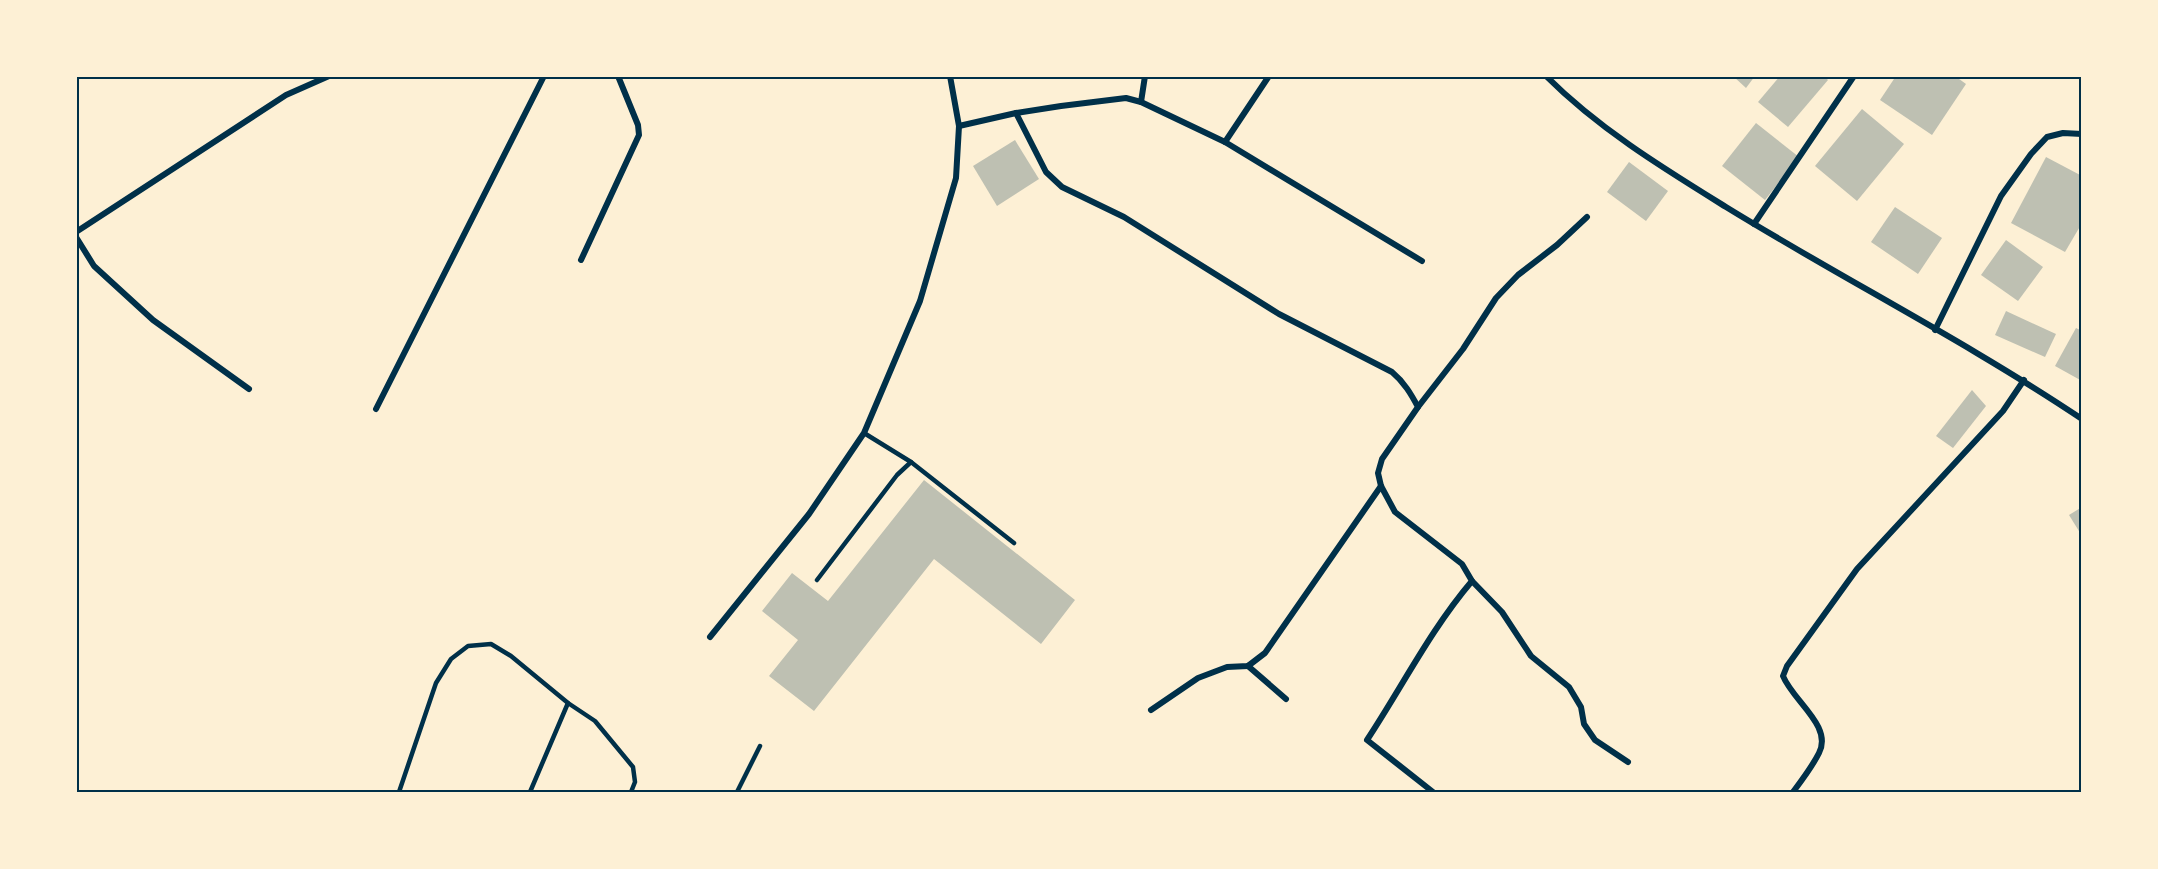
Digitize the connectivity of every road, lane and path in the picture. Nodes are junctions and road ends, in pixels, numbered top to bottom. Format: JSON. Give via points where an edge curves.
{"nodes":[{"id":1,"x":329,"y":76,"type":"edge"},
{"id":2,"x":544,"y":76,"type":"edge"},
{"id":3,"x":618,"y":76,"type":"edge"},
{"id":4,"x":951,"y":76,"type":"edge"},
{"id":5,"x":1145,"y":76,"type":"edge"},
{"id":6,"x":1269,"y":76,"type":"edge"},
{"id":7,"x":1546,"y":76,"type":"edge"},
{"id":8,"x":1854,"y":76,"type":"edge"},
{"id":9,"x":1141,"y":102,"type":"junction"},
{"id":10,"x":1016,"y":113,"type":"junction"},
{"id":11,"x":959,"y":126,"type":"junction"},
{"id":12,"x":2082,"y":134,"type":"edge"},
{"id":13,"x":1225,"y":142,"type":"junction"},
{"id":14,"x":1587,"y":217,"type":"dead end"},
{"id":15,"x":1754,"y":224,"type":"junction"},
{"id":16,"x":76,"y":232,"type":"edge"},
{"id":17,"x":76,"y":237,"type":"edge"},
{"id":18,"x":581,"y":260,"type":"dead end"},
{"id":19,"x":1422,"y":261,"type":"dead end"},
{"id":20,"x":1935,"y":330,"type":"junction"},
{"id":21,"x":2024,"y":380,"type":"junction"},
{"id":22,"x":249,"y":389,"type":"dead end"},
{"id":23,"x":1418,"y":407,"type":"junction"},
{"id":24,"x":376,"y":409,"type":"dead end"},
{"id":25,"x":2082,"y":419,"type":"edge"},
{"id":26,"x":864,"y":433,"type":"junction"},
{"id":27,"x":911,"y":462,"type":"junction"},
{"id":28,"x":1381,"y":486,"type":"junction"},
{"id":29,"x":1014,"y":543,"type":"dead end"},
{"id":30,"x":817,"y":580,"type":"dead end"},
{"id":31,"x":1472,"y":581,"type":"junction"},
{"id":32,"x":710,"y":637,"type":"dead end"},
{"id":33,"x":1248,"y":666,"type":"junction"},
{"id":34,"x":1286,"y":699,"type":"dead end"},
{"id":35,"x":568,"y":702,"type":"junction"},
{"id":36,"x":1151,"y":710,"type":"dead end"},
{"id":37,"x":760,"y":746,"type":"dead end"},
{"id":38,"x":1628,"y":762,"type":"dead end"},
{"id":39,"x":399,"y":792,"type":"edge"},
{"id":40,"x":530,"y":792,"type":"edge"},
{"id":41,"x":631,"y":792,"type":"edge"},
{"id":42,"x":737,"y":792,"type":"edge"},
{"id":43,"x":1432,"y":792,"type":"edge"},
{"id":44,"x":1793,"y":792,"type":"edge"}],
"edges":[{"from":1,"to":16,"type":"street","via":[[286,95]]},
{"from":2,"to":24,"type":"street"},
{"from":3,"to":18,"type":"street","via":[[639,135]]},
{"from":4,"to":11,"type":"street"},
{"from":5,"to":9,"type":"street"},
{"from":6,"to":13,"type":"street"},
{"from":7,"to":15,"type":"street","via":[[1644,157]]},
{"from":8,"to":15,"type":"street"},
{"from":9,"to":10,"type":"street","via":[[1126,98]]},
{"from":9,"to":13,"type":"street"},
{"from":10,"to":11,"type":"street"},
{"from":10,"to":23,"type":"street","via":[[1046,172],[1062,187],[1124,217],[1279,314],[1392,372],[1401,379]]},
{"from":11,"to":26,"type":"street","via":[[956,178],[920,301]]},
{"from":12,"to":20,"type":"street","via":[[2047,137],[2031,154],[2001,196]]},
{"from":13,"to":19,"type":"street"},
{"from":14,"to":23,"type":"street","via":[[1496,298]]},
{"from":15,"to":20,"type":"street"},
{"from":17,"to":22,"type":"street","via":[[94,266],[153,320]]},
{"from":20,"to":21,"type":"street"},
{"from":21,"to":25,"type":"street"},
{"from":21,"to":44,"type":"street","via":[[1996,418],[1857,569],[1787,666],[1783,676],[1786,684],[1816,722],[1822,739],[1820,751]]},
{"from":23,"to":28,"type":"street","via":[[1382,459],[1378,473]]},
{"from":26,"to":27,"type":"lane"},
{"from":26,"to":32,"type":"street","via":[[809,514]]},
{"from":27,"to":29,"type":"lane"},
{"from":27,"to":30,"type":"lane"},
{"from":28,"to":31,"type":"street","via":[[1395,512],[1462,564]]},
{"from":28,"to":33,"type":"street","via":[[1265,653]]},
{"from":31,"to":38,"type":"street","via":[[1502,612],[1531,656],[1569,687],[1595,740]]},
{"from":31,"to":43,"type":"street","via":[[1436,628],[1367,740]]},
{"from":33,"to":34,"type":"street"},
{"from":33,"to":36,"type":"street","via":[[1198,678]]},
{"from":35,"to":39,"type":"lane","via":[[491,644],[468,646],[451,659],[436,683]]},
{"from":35,"to":40,"type":"lane"},
{"from":35,"to":41,"type":"lane","via":[[595,721],[633,767],[635,782]]},
{"from":37,"to":42,"type":"lane"}]}
